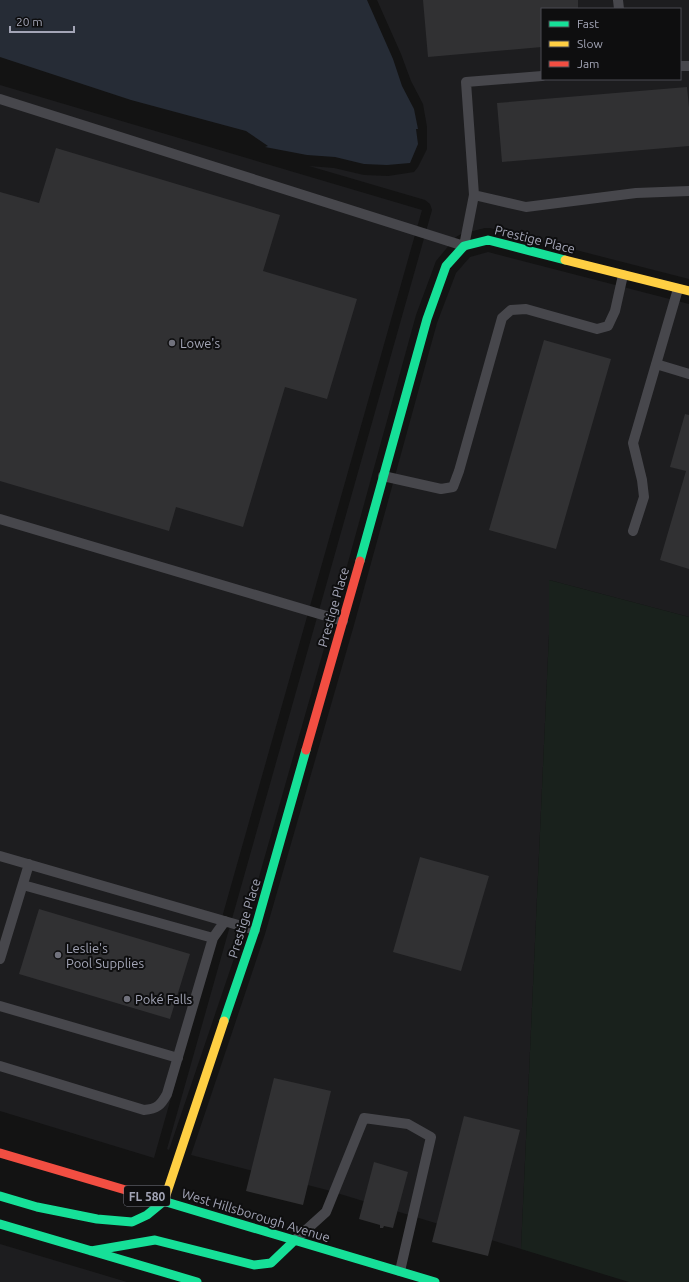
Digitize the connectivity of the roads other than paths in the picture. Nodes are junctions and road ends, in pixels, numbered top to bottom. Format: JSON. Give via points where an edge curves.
{"nodes":[{"id":1,"x":541,"y":76,"type":"edge"},
{"id":2,"x":0,"y":99,"type":"edge"},
{"id":3,"x":689,"y":190,"type":"edge"},
{"id":4,"x":474,"y":195,"type":"junction"},
{"id":5,"x":464,"y":246,"type":"junction"},
{"id":6,"x":623,"y":274,"type":"junction"},
{"id":7,"x":678,"y":288,"type":"junction"},
{"id":8,"x":689,"y":291,"type":"edge"},
{"id":9,"x":656,"y":364,"type":"junction"},
{"id":10,"x":689,"y":374,"type":"edge"},
{"id":11,"x":383,"y":476,"type":"junction"},
{"id":12,"x":0,"y":519,"type":"edge"},
{"id":13,"x":633,"y":531,"type":"dead end"},
{"id":14,"x":343,"y":621,"type":"junction"},
{"id":15,"x":0,"y":856,"type":"edge"},
{"id":16,"x":29,"y":864,"type":"junction"},
{"id":17,"x":23,"y":885,"type":"junction"},
{"id":18,"x":225,"y":921,"type":"junction"},
{"id":19,"x":255,"y":930,"type":"junction"},
{"id":20,"x":213,"y":938,"type":"junction"},
{"id":21,"x":0,"y":959,"type":"edge"},
{"id":22,"x":0,"y":1006,"type":"edge"},
{"id":23,"x":178,"y":1058,"type":"junction"},
{"id":24,"x":0,"y":1066,"type":"edge"},
{"id":25,"x":0,"y":1153,"type":"edge"},
{"id":26,"x":0,"y":1196,"type":"edge"},
{"id":27,"x":164,"y":1201,"type":"junction"},
{"id":28,"x":0,"y":1224,"type":"edge"},
{"id":29,"x":295,"y":1240,"type":"junction"},
{"id":30,"x":91,"y":1251,"type":"junction"},
{"id":31,"x":400,"y":1271,"type":"junction"},
{"id":32,"x":197,"y":1282,"type":"edge"},
{"id":33,"x":435,"y":1282,"type":"edge"}],
"edges":[{"from":1,"to":4,"type":"lane","via":[[466,82]]},
{"from":2,"to":5,"type":"lane"},
{"from":3,"to":4,"type":"lane","via":[[636,193],[526,207]]},
{"from":4,"to":5,"type":"lane"},
{"from":5,"to":6,"type":"street","name":"Prestige Place","via":[[488,240]]},
{"from":5,"to":11,"type":"street","name":"Prestige Place","via":[[446,266],[427,319]]},
{"from":6,"to":7,"type":"street","name":"Prestige Place"},
{"from":6,"to":11,"type":"lane","via":[[616,311],[608,326],[596,329],[526,309],[511,310],[502,318],[460,471],[453,487],[441,489]]},
{"from":7,"to":8,"type":"street","name":"Prestige Place"},
{"from":7,"to":9,"type":"lane"},
{"from":9,"to":10,"type":"lane"},
{"from":9,"to":13,"type":"lane","via":[[633,443],[644,497]]},
{"from":11,"to":14,"type":"street","name":"Prestige Place"},
{"from":12,"to":14,"type":"lane"},
{"from":14,"to":19,"type":"street","name":"Prestige Place"},
{"from":15,"to":16,"type":"lane"},
{"from":16,"to":17,"type":"lane"},
{"from":16,"to":18,"type":"lane"},
{"from":17,"to":20,"type":"lane"},
{"from":17,"to":21,"type":"lane"},
{"from":18,"to":19,"type":"lane"},
{"from":18,"to":20,"type":"lane"},
{"from":19,"to":27,"type":"street","name":"Prestige Place"},
{"from":20,"to":23,"type":"lane"},
{"from":22,"to":23,"type":"lane"},
{"from":23,"to":24,"type":"lane","via":[[167,1094],[161,1104],[153,1109],[144,1110]]},
{"from":25,"to":27,"type":"street","name":"West Hillsborough Avenue","number":"FL 580"},
{"from":26,"to":27,"type":"street","via":[[37,1207],[97,1219],[132,1222],[147,1215]]},
{"from":27,"to":29,"type":"street","name":"West Hillsborough Avenue","number":"FL 580"},
{"from":28,"to":30,"type":"street"},
{"from":29,"to":30,"type":"street","via":[[271,1263],[254,1265],[155,1240]]},
{"from":29,"to":31,"type":"street","name":"West Hillsborough Avenue","number":"FL 580"},
{"from":29,"to":31,"type":"lane","via":[[326,1212],[364,1118],[408,1124],[431,1137]]},
{"from":30,"to":32,"type":"street"},
{"from":31,"to":33,"type":"street","name":"West Hillsborough Avenue","number":"FL 580"}]}
